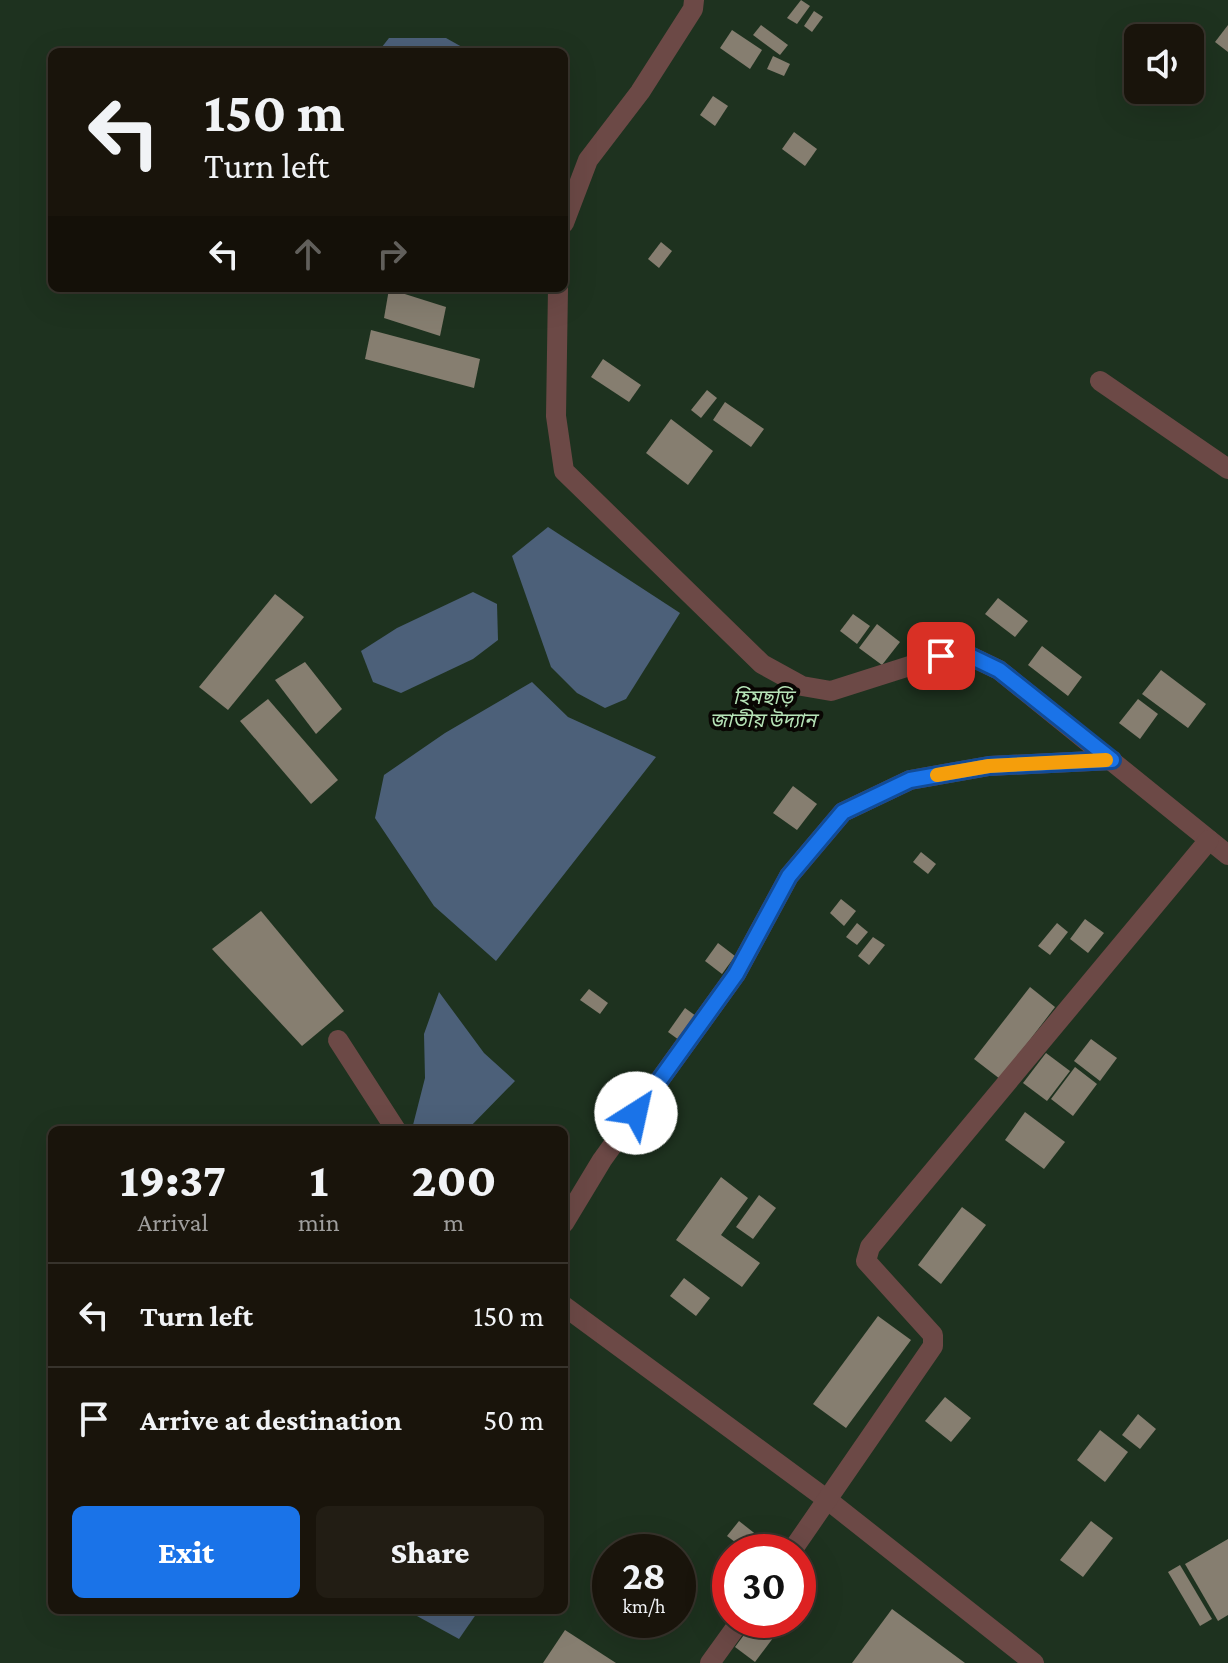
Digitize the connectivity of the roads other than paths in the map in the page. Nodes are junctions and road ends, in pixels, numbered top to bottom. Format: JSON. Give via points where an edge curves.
{"nodes":[{"id":1,"x":694,"y":0,"type":"edge"},
{"id":2,"x":568,"y":212,"type":"edge"},
{"id":3,"x":558,"y":292,"type":"edge"},
{"id":4,"x":1100,"y":381,"type":"dead end"},
{"id":5,"x":1228,"y":469,"type":"edge"},
{"id":6,"x":1112,"y":760,"type":"junction"},
{"id":7,"x":1209,"y":840,"type":"junction"},
{"id":8,"x":1228,"y":855,"type":"edge"},
{"id":9,"x":338,"y":1040,"type":"dead end"},
{"id":10,"x":393,"y":1126,"type":"edge"},
{"id":11,"x":568,"y":1216,"type":"edge"},
{"id":12,"x":568,"y":1309,"type":"edge"},
{"id":13,"x":829,"y":1501,"type":"junction"},
{"id":14,"x":804,"y":1534,"type":"edge"},
{"id":15,"x":728,"y":1638,"type":"edge"},
{"id":16,"x":710,"y":1663,"type":"edge"},
{"id":17,"x":1034,"y":1663,"type":"edge"}],
"edges":[{"from":1,"to":2,"type":"street","via":[[640,92],[588,160]]},
{"from":3,"to":6,"type":"street","via":[[556,416],[564,471],[762,664],[802,686],[831,691],[941,656],[972,657],[999,670]]},
{"from":4,"to":5,"type":"street"},
{"from":6,"to":7,"type":"street"},
{"from":6,"to":11,"type":"street","via":[[989,766],[910,780],[843,812],[789,876],[736,974],[602,1160]]},
{"from":7,"to":8,"type":"street"},
{"from":7,"to":13,"type":"street","via":[[870,1247],[866,1261],[933,1335],[933,1346]]},
{"from":9,"to":10,"type":"street"},
{"from":12,"to":13,"type":"street"},
{"from":13,"to":14,"type":"street"},
{"from":13,"to":17,"type":"street"},
{"from":15,"to":16,"type":"street"}]}
